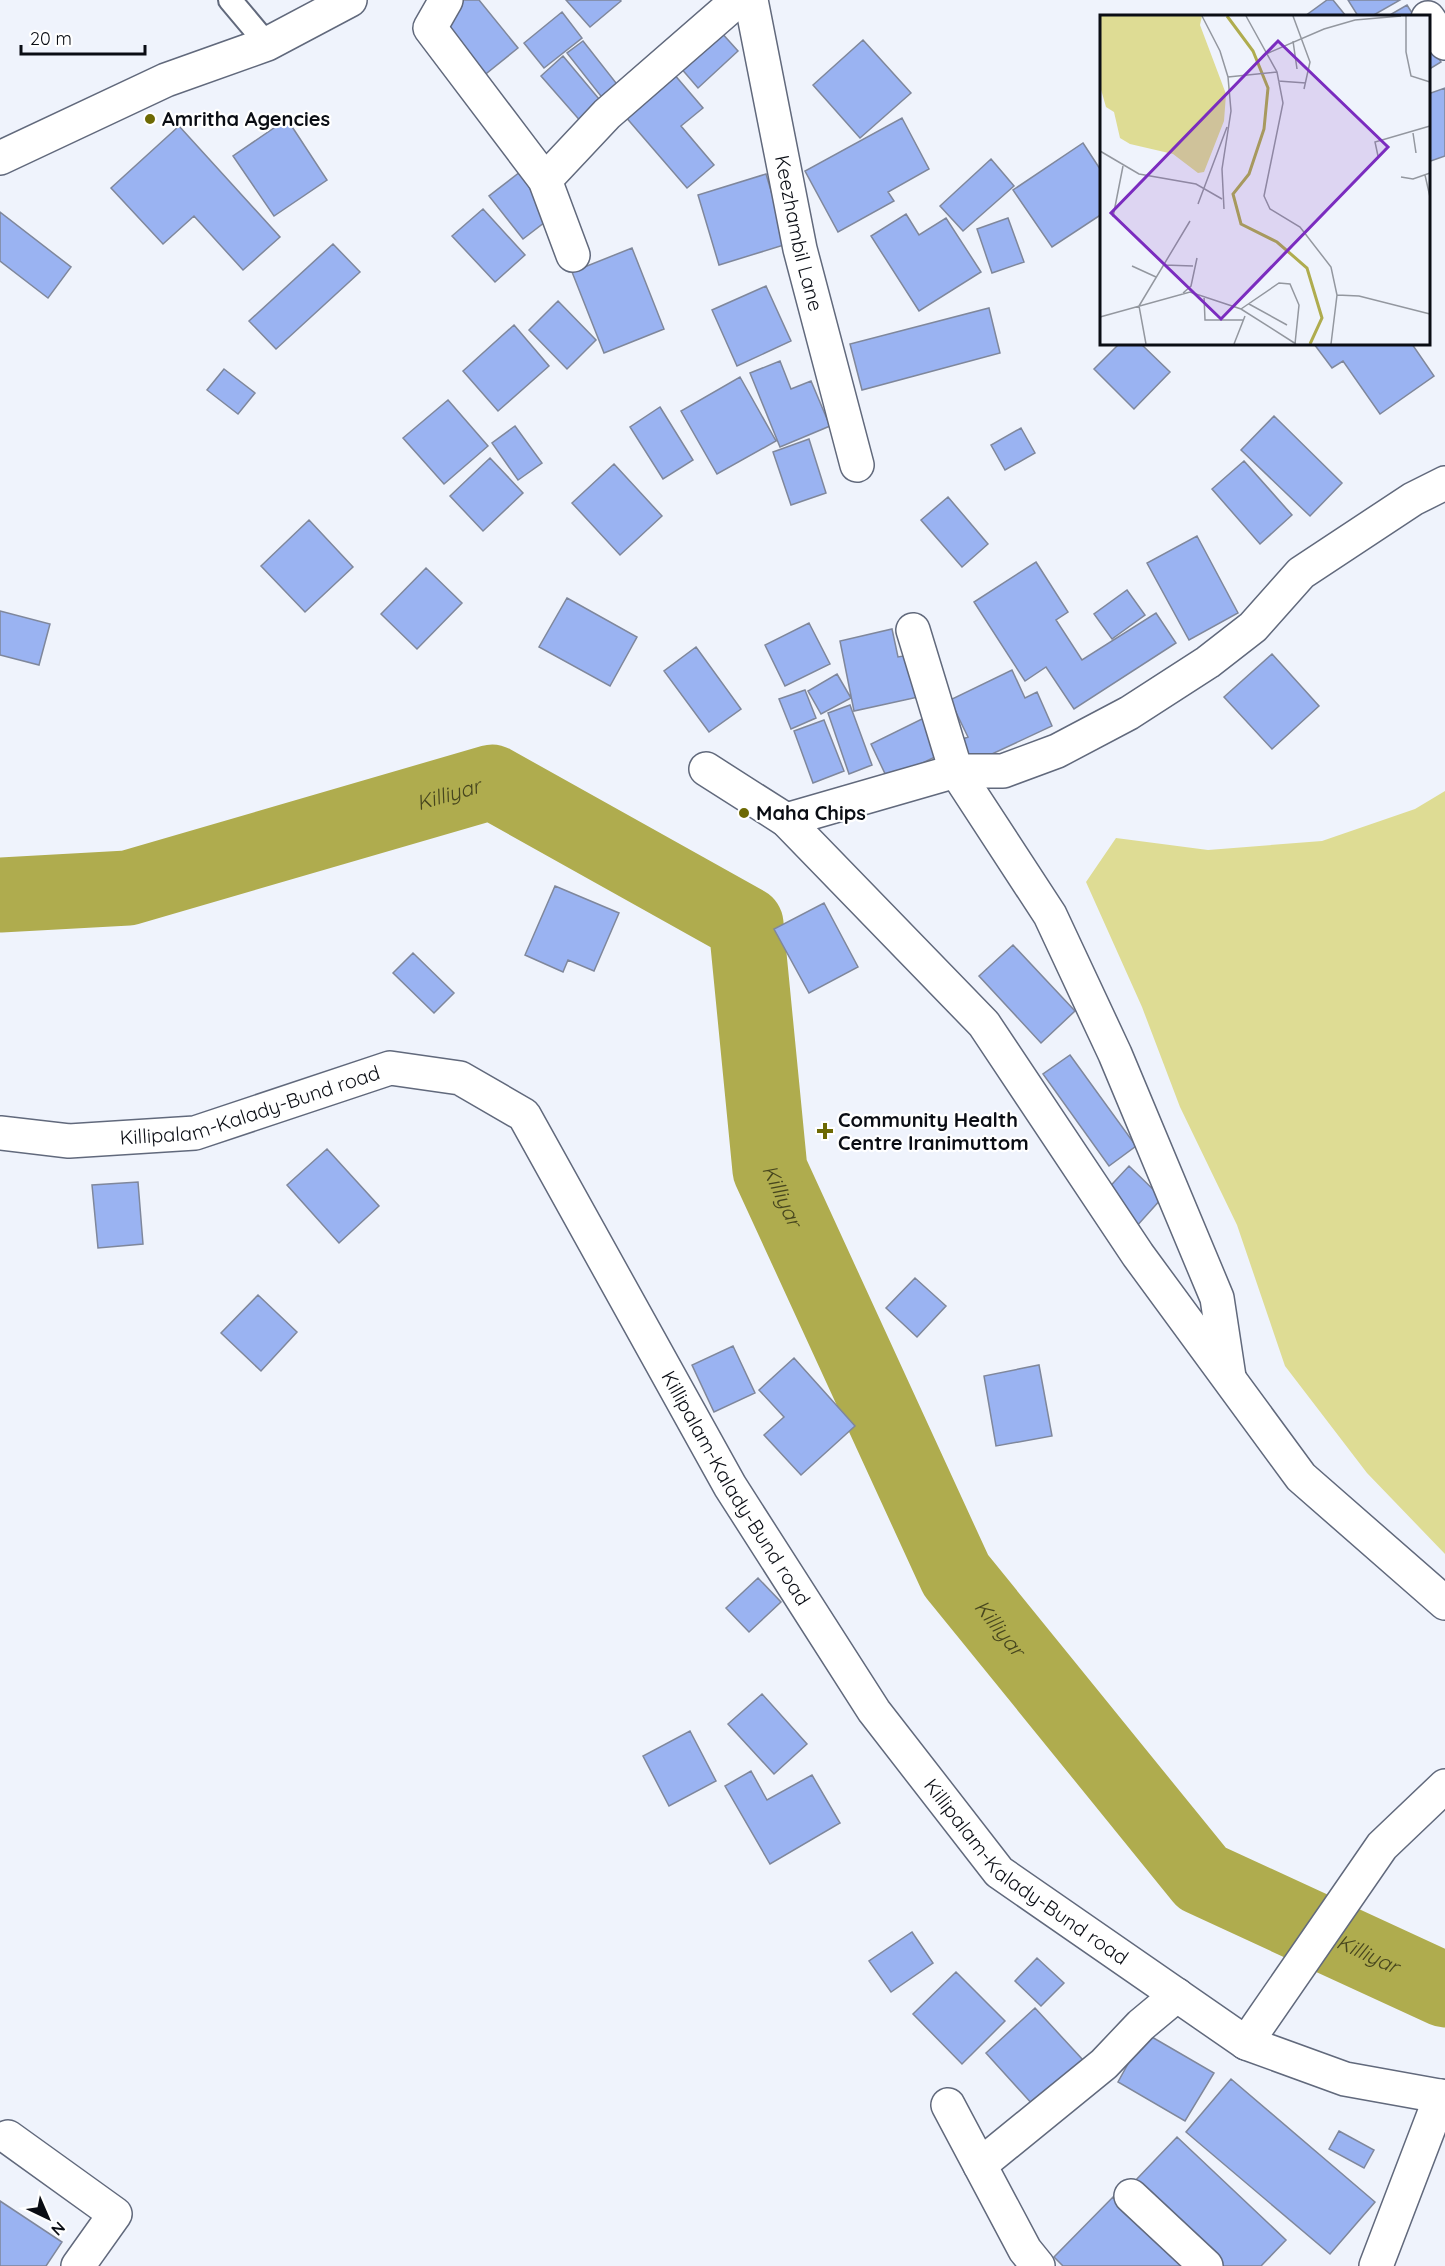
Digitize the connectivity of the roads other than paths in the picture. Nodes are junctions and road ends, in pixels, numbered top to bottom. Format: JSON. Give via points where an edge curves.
{"nodes":[{"id":1,"x":230,"y":0,"type":"edge"},
{"id":2,"x":350,"y":0,"type":"edge"},
{"id":3,"x":446,"y":0,"type":"edge"},
{"id":4,"x":738,"y":0,"type":"edge"},
{"id":5,"x":752,"y":0,"type":"edge"},
{"id":6,"x":1417,"y":0,"type":"edge"},
{"id":7,"x":1427,"y":15,"type":"edge"},
{"id":8,"x":1430,"y":20,"type":"edge"},
{"id":9,"x":1445,"y":43,"type":"edge"},
{"id":10,"x":267,"y":45,"type":"junction"},
{"id":11,"x":0,"y":158,"type":"edge"},
{"id":12,"x":545,"y":180,"type":"junction"},
{"id":13,"x":573,"y":255,"type":"dead end"},
{"id":14,"x":857,"y":465,"type":"dead end"},
{"id":15,"x":1445,"y":483,"type":"edge"},
{"id":16,"x":913,"y":630,"type":"dead end"},
{"id":17,"x":706,"y":769,"type":"dead end"},
{"id":18,"x":957,"y":771,"type":"junction"},
{"id":19,"x":786,"y":820,"type":"junction"},
{"id":20,"x":0,"y":1132,"type":"edge"},
{"id":21,"x":1230,"y":1382,"type":"junction"},
{"id":22,"x":1445,"y":1603,"type":"edge"},
{"id":23,"x":1445,"y":1786,"type":"edge"},
{"id":24,"x":1177,"y":1995,"type":"junction"},
{"id":25,"x":1246,"y":2043,"type":"junction"},
{"id":26,"x":1443,"y":2097,"type":"edge"},
{"id":27,"x":948,"y":2105,"type":"dead end"},
{"id":28,"x":8,"y":2138,"type":"dead end"},
{"id":29,"x":980,"y":2165,"type":"junction"},
{"id":30,"x":1131,"y":2196,"type":"dead end"},
{"id":31,"x":78,"y":2266,"type":"edge"},
{"id":32,"x":1038,"y":2266,"type":"edge"},
{"id":33,"x":1206,"y":2266,"type":"edge"},
{"id":34,"x":1376,"y":2266,"type":"edge"}],
"edges":[{"from":1,"to":10,"type":"lane"},
{"from":2,"to":10,"type":"street"},
{"from":3,"to":12,"type":"street","via":[[430,28]]},
{"from":4,"to":12,"type":"street","via":[[607,114]]},
{"from":5,"to":14,"type":"street","name":"Keezhambil Lane","via":[[800,249]]},
{"from":6,"to":7,"type":"street"},
{"from":8,"to":9,"type":"street"},
{"from":10,"to":11,"type":"street","via":[[166,80]]},
{"from":12,"to":13,"type":"street"},
{"from":15,"to":18,"type":"street","via":[[1413,499],[1301,573],[1253,627],[1208,662],[1129,713],[1057,751],[1003,771]]},
{"from":16,"to":18,"type":"street"},
{"from":17,"to":19,"type":"street"},
{"from":18,"to":19,"type":"street"},
{"from":18,"to":21,"type":"street","via":[[1050,915],[1115,1054],[1217,1298]]},
{"from":19,"to":21,"type":"street","via":[[984,1024],[1138,1256]]},
{"from":20,"to":24,"type":"street","name":"Killipalam-Kalady-Bund road","via":[[69,1140],[195,1133],[390,1068],[460,1078],[524,1115],[730,1486],[874,1711],[999,1872]]},
{"from":21,"to":22,"type":"street","via":[[1301,1477]]},
{"from":23,"to":25,"type":"street","via":[[1382,1846]]},
{"from":24,"to":25,"type":"street","name":"Killipalam-Kalady-Bund road"},
{"from":24,"to":29,"type":"street","via":[[1104,2064]]},
{"from":25,"to":26,"type":"street","name":"Killipalam-Kalady-Bund road","via":[[1345,2079]]},
{"from":26,"to":34,"type":"street"},
{"from":27,"to":29,"type":"street"},
{"from":28,"to":31,"type":"street","via":[[115,2214]]},
{"from":29,"to":32,"type":"street","via":[[1025,2250]]},
{"from":30,"to":33,"type":"street"}]}
